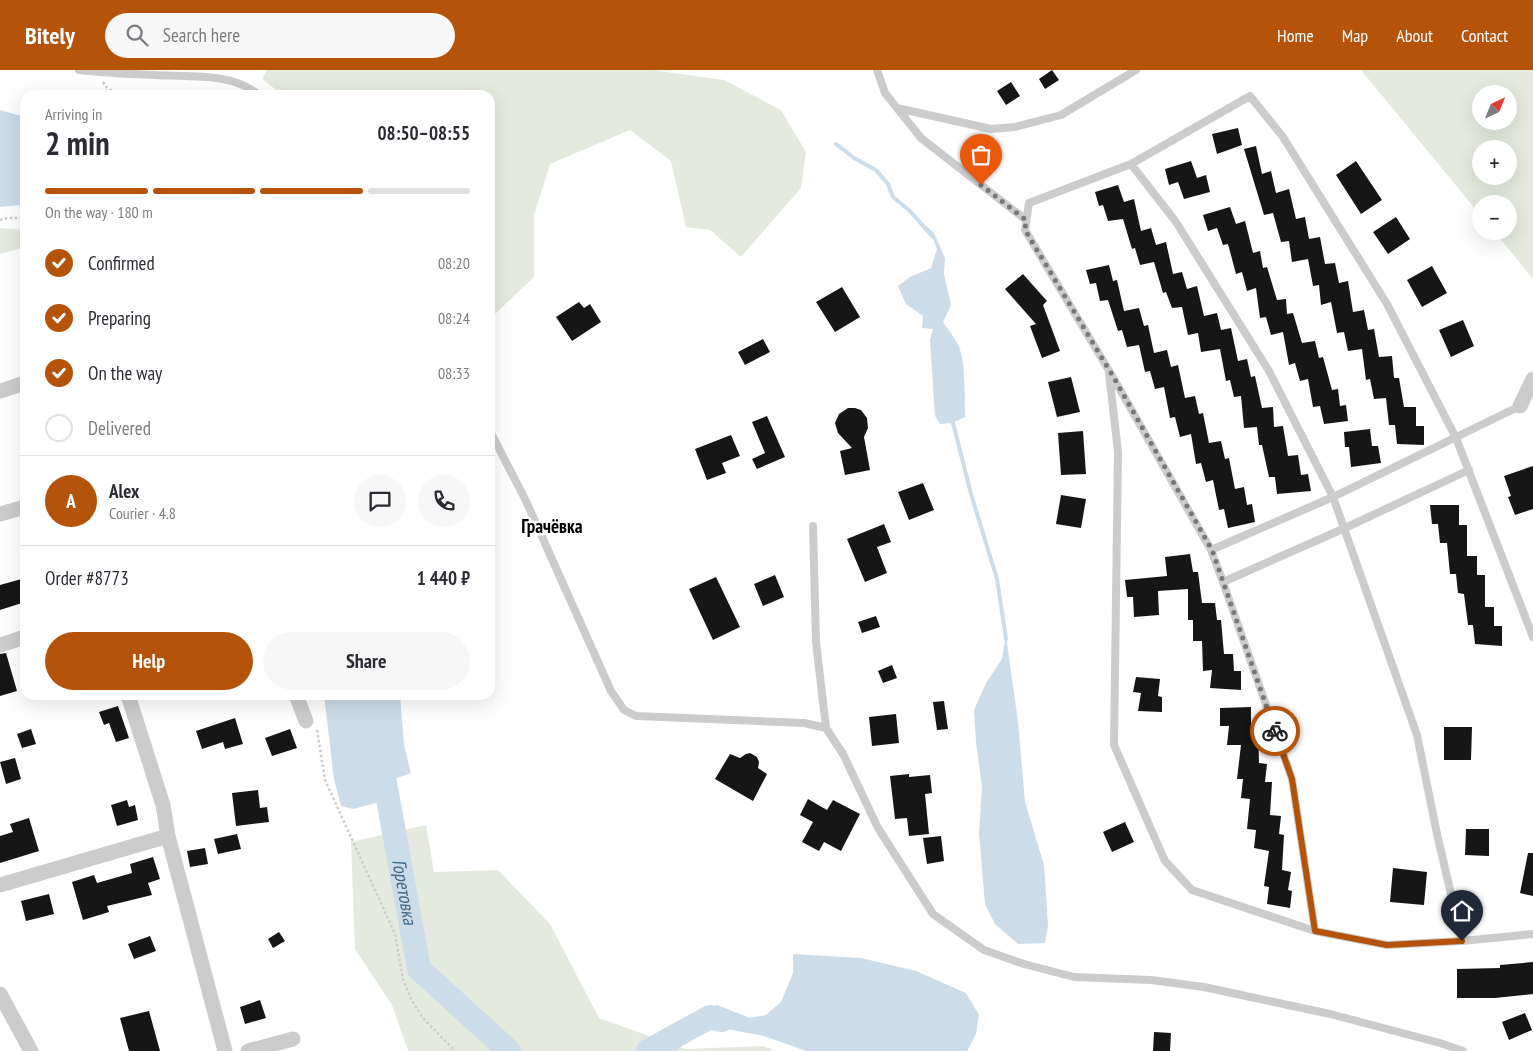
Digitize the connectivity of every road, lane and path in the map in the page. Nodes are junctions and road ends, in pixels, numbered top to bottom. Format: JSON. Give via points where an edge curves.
{"nodes":[{"id":1,"x":79,"y":70,"type":"edge"},
{"id":2,"x":877,"y":70,"type":"edge"},
{"id":3,"x":1136,"y":70,"type":"edge"},
{"id":4,"x":98,"y":72,"type":"junction"},
{"id":5,"x":111,"y":90,"type":"edge"},
{"id":6,"x":253,"y":90,"type":"edge"},
{"id":7,"x":897,"y":108,"type":"junction"},
{"id":8,"x":1131,"y":164,"type":"junction"},
{"id":9,"x":20,"y":218,"type":"edge"},
{"id":10,"x":0,"y":220,"type":"edge"},
{"id":11,"x":1026,"y":220,"type":"junction"},
{"id":12,"x":1109,"y":371,"type":"junction"},
{"id":13,"x":1533,"y":379,"type":"edge"},
{"id":14,"x":20,"y":385,"type":"edge"},
{"id":15,"x":0,"y":391,"type":"edge"},
{"id":16,"x":1520,"y":406,"type":"joint"},
{"id":17,"x":1456,"y":438,"type":"junction"},
{"id":18,"x":495,"y":441,"type":"edge"},
{"id":19,"x":1469,"y":470,"type":"junction"},
{"id":20,"x":1333,"y":497,"type":"junction"},
{"id":21,"x":20,"y":508,"type":"edge"},
{"id":22,"x":0,"y":514,"type":"edge"},
{"id":23,"x":813,"y":526,"type":"dead end"},
{"id":24,"x":1345,"y":528,"type":"junction"},
{"id":25,"x":1212,"y":550,"type":"junction"},
{"id":26,"x":1223,"y":582,"type":"junction"},
{"id":27,"x":1533,"y":637,"type":"edge"},
{"id":28,"x":20,"y":639,"type":"edge"},
{"id":29,"x":0,"y":645,"type":"edge"},
{"id":30,"x":130,"y":700,"type":"edge"},
{"id":31,"x":299,"y":700,"type":"edge"},
{"id":32,"x":311,"y":722,"type":"joint"},
{"id":33,"x":826,"y":728,"type":"junction"},
{"id":34,"x":168,"y":836,"type":"junction"},
{"id":35,"x":0,"y":885,"type":"edge"},
{"id":36,"x":1315,"y":931,"type":"junction"},
{"id":37,"x":1533,"y":934,"type":"edge"},
{"id":38,"x":1462,"y":941,"type":"junction"},
{"id":39,"x":0,"y":994,"type":"edge"},
{"id":40,"x":293,"y":1039,"type":"dead end"},
{"id":41,"x":31,"y":1051,"type":"edge"},
{"id":42,"x":225,"y":1051,"type":"edge"},
{"id":43,"x":248,"y":1051,"type":"edge"},
{"id":44,"x":456,"y":1051,"type":"edge"},
{"id":45,"x":1463,"y":1051,"type":"edge"}],
"edges":[{"from":1,"to":4,"type":"lane"},
{"from":2,"to":7,"type":"lane","via":[[885,93]]},
{"from":3,"to":7,"type":"lane","via":[[1061,115],[1015,127],[991,129]]},
{"from":4,"to":5,"type":"path"},
{"from":4,"to":6,"type":"lane","via":[[198,76],[228,80]]},
{"from":7,"to":11,"type":"lane","via":[[921,138]]},
{"from":8,"to":11,"type":"lane","via":[[1028,203]]},
{"from":8,"to":17,"type":"lane","via":[[1250,96],[1283,138],[1387,304]]},
{"from":8,"to":20,"type":"lane","via":[[1176,222],[1269,372]]},
{"from":9,"to":10,"type":"path"},
{"from":11,"to":12,"type":"lane","via":[[1025,230]]},
{"from":12,"to":25,"type":"lane"},
{"from":12,"to":36,"type":"lane","via":[[1118,452],[1114,745],[1165,861],[1192,890]]},
{"from":13,"to":16,"type":"street"},
{"from":14,"to":15,"type":"street"},
{"from":16,"to":17,"type":"lane"},
{"from":17,"to":19,"type":"lane"},
{"from":17,"to":20,"type":"lane"},
{"from":18,"to":33,"type":"lane","via":[[526,501],[611,691],[624,710],[636,716],[804,723]]},
{"from":19,"to":24,"type":"lane"},
{"from":19,"to":27,"type":"lane"},
{"from":20,"to":24,"type":"lane"},
{"from":20,"to":25,"type":"lane"},
{"from":21,"to":22,"type":"street"},
{"from":23,"to":33,"type":"lane","via":[[816,642]]},
{"from":24,"to":26,"type":"lane"},
{"from":24,"to":38,"type":"lane","via":[[1417,735]]},
{"from":25,"to":26,"type":"lane"},
{"from":26,"to":36,"type":"lane","via":[[1292,779]]},
{"from":28,"to":29,"type":"street"},
{"from":30,"to":34,"type":"street","via":[[163,805]]},
{"from":31,"to":32,"type":"street"},
{"from":32,"to":44,"type":"path","via":[[325,780],[396,934],[411,998],[422,1017]]},
{"from":33,"to":45,"type":"lane","via":[[843,754],[878,828],[934,914],[984,950],[1074,977],[1151,980],[1204,987],[1330,1014]]},
{"from":34,"to":35,"type":"street"},
{"from":34,"to":42,"type":"street"},
{"from":36,"to":38,"type":"lane","via":[[1387,945]]},
{"from":37,"to":38,"type":"lane"},
{"from":39,"to":41,"type":"street"},
{"from":40,"to":43,"type":"street"}]}
